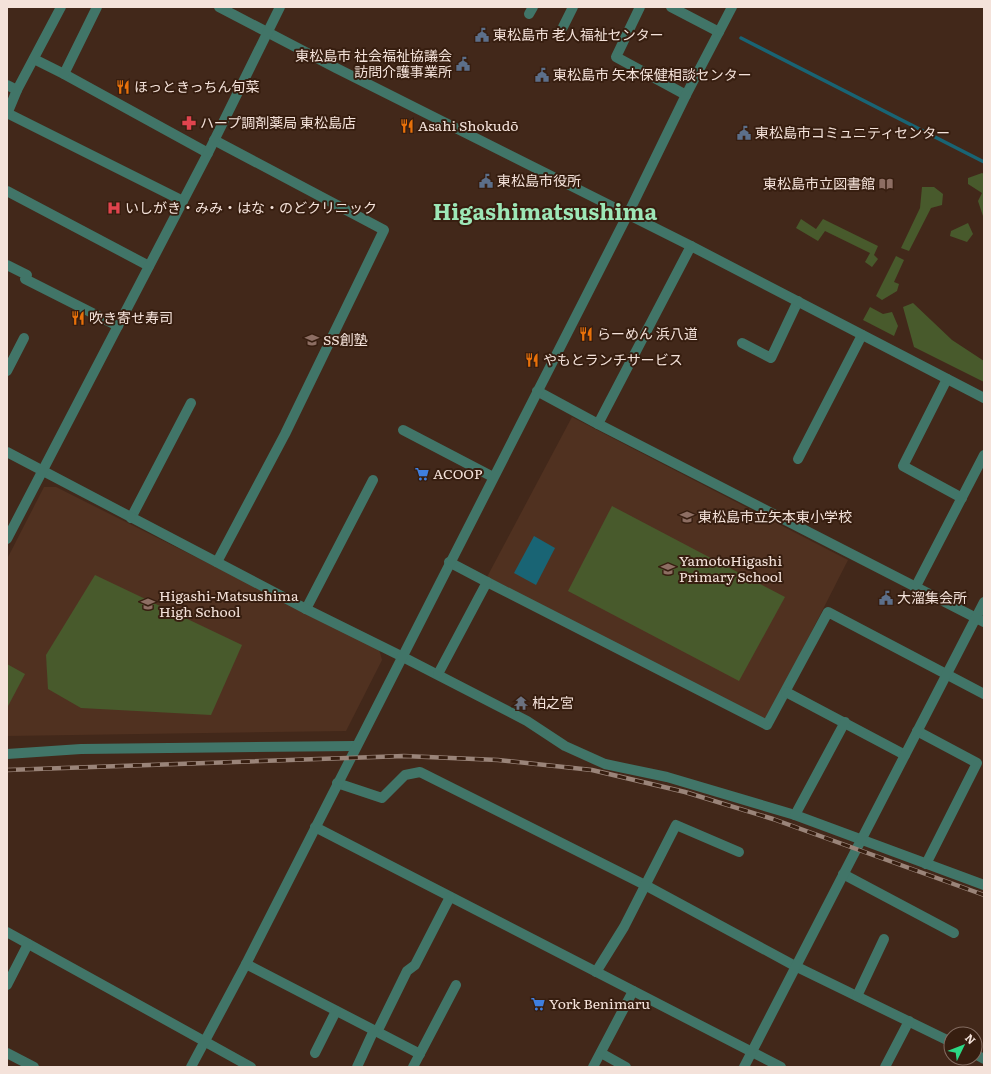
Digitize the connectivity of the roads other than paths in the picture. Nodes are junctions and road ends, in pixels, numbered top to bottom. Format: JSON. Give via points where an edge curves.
{"nodes":[{"id":1,"x":61,"y":7,"type":"edge"},
{"id":2,"x":97,"y":7,"type":"edge"},
{"id":3,"x":219,"y":7,"type":"edge"},
{"id":4,"x":280,"y":7,"type":"edge"},
{"id":5,"x":573,"y":7,"type":"edge"},
{"id":6,"x":640,"y":7,"type":"edge"},
{"id":7,"x":671,"y":7,"type":"edge"},
{"id":8,"x":732,"y":7,"type":"edge"},
{"id":9,"x":563,"y":27,"type":"dead end"},
{"id":10,"x":719,"y":32,"type":"junction"},
{"id":11,"x":267,"y":33,"type":"junction"},
{"id":12,"x":34,"y":59,"type":"junction"},
{"id":13,"x":64,"y":74,"type":"junction"},
{"id":14,"x":7,"y":85,"type":"edge"},
{"id":15,"x":17,"y":90,"type":"junction"},
{"id":16,"x":686,"y":95,"type":"junction"},
{"id":17,"x":7,"y":114,"type":"edge"},
{"id":18,"x":214,"y":140,"type":"junction"},
{"id":19,"x":208,"y":153,"type":"junction"},
{"id":20,"x":7,"y":191,"type":"edge"},
{"id":21,"x":183,"y":201,"type":"junction"},
{"id":22,"x":628,"y":214,"type":"junction"},
{"id":23,"x":691,"y":246,"type":"junction"},
{"id":24,"x":7,"y":265,"type":"edge"},
{"id":25,"x":149,"y":266,"type":"junction"},
{"id":26,"x":798,"y":301,"type":"junction"},
{"id":27,"x":118,"y":326,"type":"junction"},
{"id":28,"x":862,"y":335,"type":"junction"},
{"id":29,"x":24,"y":338,"type":"dead end"},
{"id":30,"x":742,"y":343,"type":"dead end"},
{"id":31,"x":7,"y":371,"type":"edge"},
{"id":32,"x":947,"y":379,"type":"junction"},
{"id":33,"x":537,"y":391,"type":"junction"},
{"id":34,"x":984,"y":398,"type":"edge"},
{"id":35,"x":191,"y":403,"type":"dead end"},
{"id":36,"x":598,"y":424,"type":"junction"},
{"id":37,"x":403,"y":430,"type":"dead end"},
{"id":38,"x":7,"y":452,"type":"edge"},
{"id":39,"x":984,"y":455,"type":"edge"},
{"id":40,"x":798,"y":459,"type":"dead end"},
{"id":41,"x":42,"y":471,"type":"junction"},
{"id":42,"x":493,"y":477,"type":"junction"},
{"id":43,"x":373,"y":480,"type":"dead end"},
{"id":44,"x":962,"y":498,"type":"junction"},
{"id":45,"x":131,"y":518,"type":"junction"},
{"id":46,"x":7,"y":539,"type":"edge"},
{"id":47,"x":217,"y":562,"type":"junction"},
{"id":48,"x":450,"y":562,"type":"junction"},
{"id":49,"x":487,"y":582,"type":"junction"},
{"id":50,"x":915,"y":588,"type":"junction"},
{"id":51,"x":984,"y":602,"type":"edge"},
{"id":52,"x":306,"y":609,"type":"junction"},
{"id":53,"x":980,"y":620,"type":"edge"},
{"id":54,"x":401,"y":656,"type":"junction"},
{"id":55,"x":438,"y":674,"type":"junction"},
{"id":56,"x":946,"y":674,"type":"junction"},
{"id":57,"x":786,"y":692,"type":"junction"},
{"id":58,"x":984,"y":694,"type":"edge"},
{"id":59,"x":845,"y":722,"type":"junction"},
{"id":60,"x":917,"y":731,"type":"junction"},
{"id":61,"x":355,"y":746,"type":"junction"},
{"id":62,"x":7,"y":754,"type":"edge"},
{"id":63,"x":905,"y":755,"type":"junction"},
{"id":64,"x":337,"y":783,"type":"junction"},
{"id":65,"x":795,"y":815,"type":"junction"},
{"id":66,"x":315,"y":827,"type":"junction"},
{"id":67,"x":861,"y":839,"type":"junction"},
{"id":68,"x":739,"y":852,"type":"dead end"},
{"id":69,"x":926,"y":864,"type":"junction"},
{"id":70,"x":843,"y":874,"type":"junction"},
{"id":71,"x":983,"y":884,"type":"edge"},
{"id":72,"x":645,"y":885,"type":"junction"},
{"id":73,"x":450,"y":897,"type":"junction"},
{"id":74,"x":7,"y":932,"type":"edge"},
{"id":75,"x":954,"y":933,"type":"dead end"},
{"id":76,"x":884,"y":939,"type":"dead end"},
{"id":77,"x":28,"y":944,"type":"junction"},
{"id":78,"x":246,"y":964,"type":"junction"},
{"id":79,"x":795,"y":966,"type":"junction"},
{"id":80,"x":596,"y":972,"type":"junction"},
{"id":81,"x":7,"y":985,"type":"edge"},
{"id":82,"x":456,"y":986,"type":"dead end"},
{"id":83,"x":634,"y":991,"type":"junction"},
{"id":84,"x":857,"y":996,"type":"junction"},
{"id":85,"x":336,"y":1011,"type":"junction"},
{"id":86,"x":909,"y":1021,"type":"junction"},
{"id":87,"x":376,"y":1031,"type":"junction"},
{"id":88,"x":943,"y":1038,"type":"edge"},
{"id":89,"x":205,"y":1041,"type":"junction"},
{"id":90,"x":751,"y":1052,"type":"junction"},
{"id":91,"x":7,"y":1053,"type":"edge"},
{"id":92,"x":315,"y":1053,"type":"dead end"},
{"id":93,"x":601,"y":1053,"type":"junction"},
{"id":94,"x":420,"y":1054,"type":"junction"},
{"id":95,"x":34,"y":1067,"type":"edge"},
{"id":96,"x":191,"y":1067,"type":"edge"},
{"id":97,"x":251,"y":1067,"type":"edge"},
{"id":98,"x":357,"y":1067,"type":"edge"},
{"id":99,"x":413,"y":1067,"type":"edge"},
{"id":100,"x":594,"y":1067,"type":"edge"},
{"id":101,"x":626,"y":1067,"type":"edge"},
{"id":102,"x":744,"y":1067,"type":"edge"},
{"id":103,"x":781,"y":1067,"type":"edge"},
{"id":104,"x":885,"y":1067,"type":"edge"}],
"edges":[{"from":1,"to":12,"type":"street"},
{"from":2,"to":13,"type":"street"},
{"from":3,"to":11,"type":"street"},
{"from":4,"to":11,"type":"street"},
{"from":5,"to":9,"type":"street"},
{"from":6,"to":16,"type":"street","via":[[616,57]]},
{"from":7,"to":10,"type":"street"},
{"from":8,"to":10,"type":"street"},
{"from":10,"to":16,"type":"street"},
{"from":11,"to":18,"type":"street"},
{"from":11,"to":22,"type":"street"},
{"from":12,"to":13,"type":"street"},
{"from":12,"to":15,"type":"street"},
{"from":13,"to":19,"type":"street"},
{"from":14,"to":15,"type":"street"},
{"from":15,"to":17,"type":"street"},
{"from":16,"to":22,"type":"street"},
{"from":17,"to":21,"type":"street"},
{"from":18,"to":19,"type":"street"},
{"from":18,"to":47,"type":"street","via":[[384,230],[285,434]]},
{"from":19,"to":21,"type":"street"},
{"from":20,"to":25,"type":"street"},
{"from":21,"to":25,"type":"street"},
{"from":22,"to":23,"type":"street"},
{"from":22,"to":33,"type":"street"},
{"from":23,"to":26,"type":"street"},
{"from":23,"to":36,"type":"street"},
{"from":24,"to":27,"type":"street","via":[[27,275],[25,279]]},
{"from":25,"to":27,"type":"street"},
{"from":26,"to":28,"type":"street"},
{"from":26,"to":30,"type":"street","via":[[771,358]]},
{"from":27,"to":41,"type":"street"},
{"from":28,"to":32,"type":"street"},
{"from":28,"to":40,"type":"street"},
{"from":29,"to":31,"type":"street"},
{"from":32,"to":34,"type":"street"},
{"from":32,"to":44,"type":"street","via":[[902,466]]},
{"from":33,"to":36,"type":"street"},
{"from":33,"to":42,"type":"street"},
{"from":35,"to":45,"type":"street"},
{"from":36,"to":50,"type":"street"},
{"from":37,"to":42,"type":"street"},
{"from":38,"to":41,"type":"street"},
{"from":39,"to":44,"type":"street"},
{"from":41,"to":45,"type":"street"},
{"from":41,"to":46,"type":"street"},
{"from":42,"to":48,"type":"street"},
{"from":43,"to":52,"type":"street"},
{"from":44,"to":50,"type":"street"},
{"from":45,"to":47,"type":"street"},
{"from":47,"to":52,"type":"street"},
{"from":48,"to":49,"type":"street"},
{"from":48,"to":54,"type":"street"},
{"from":49,"to":55,"type":"street"},
{"from":49,"to":57,"type":"street","via":[[767,725]]},
{"from":50,"to":53,"type":"street"},
{"from":51,"to":53,"type":"street"},
{"from":52,"to":54,"type":"street"},
{"from":53,"to":56,"type":"street"},
{"from":54,"to":55,"type":"street"},
{"from":54,"to":61,"type":"street"},
{"from":55,"to":65,"type":"street","via":[[527,721],[565,746],[606,764],[667,777]]},
{"from":56,"to":57,"type":"street","via":[[828,612]]},
{"from":56,"to":58,"type":"street"},
{"from":56,"to":60,"type":"street"},
{"from":57,"to":59,"type":"street"},
{"from":59,"to":63,"type":"street"},
{"from":59,"to":65,"type":"street"},
{"from":60,"to":63,"type":"street"},
{"from":60,"to":69,"type":"street","via":[[977,764]]},
{"from":61,"to":62,"type":"street","via":[[81,749]]},
{"from":61,"to":64,"type":"street"},
{"from":63,"to":67,"type":"street"},
{"from":64,"to":66,"type":"street"},
{"from":64,"to":72,"type":"street","via":[[382,798],[405,775],[420,772]]},
{"from":65,"to":67,"type":"street"},
{"from":66,"to":73,"type":"street"},
{"from":66,"to":78,"type":"street"},
{"from":67,"to":69,"type":"street"},
{"from":67,"to":70,"type":"street"},
{"from":68,"to":72,"type":"street","via":[[676,825]]},
{"from":69,"to":71,"type":"street"},
{"from":70,"to":75,"type":"street"},
{"from":70,"to":79,"type":"street"},
{"from":72,"to":79,"type":"street"},
{"from":72,"to":80,"type":"street","via":[[624,927]]},
{"from":73,"to":80,"type":"street"},
{"from":73,"to":87,"type":"street","via":[[415,965],[407,971]]},
{"from":74,"to":77,"type":"street"},
{"from":76,"to":84,"type":"street"},
{"from":77,"to":81,"type":"street"},
{"from":77,"to":89,"type":"street"},
{"from":78,"to":85,"type":"street"},
{"from":78,"to":89,"type":"street"},
{"from":79,"to":84,"type":"street"},
{"from":79,"to":90,"type":"street"},
{"from":80,"to":83,"type":"street"},
{"from":82,"to":94,"type":"street"},
{"from":83,"to":90,"type":"street"},
{"from":83,"to":93,"type":"street"},
{"from":84,"to":86,"type":"street"},
{"from":85,"to":87,"type":"street"},
{"from":85,"to":92,"type":"street"},
{"from":86,"to":88,"type":"street"},
{"from":86,"to":104,"type":"street"},
{"from":87,"to":94,"type":"street"},
{"from":87,"to":98,"type":"street"},
{"from":89,"to":96,"type":"street"},
{"from":89,"to":97,"type":"street"},
{"from":90,"to":102,"type":"street"},
{"from":90,"to":103,"type":"street"},
{"from":91,"to":95,"type":"street"},
{"from":93,"to":100,"type":"street"},
{"from":93,"to":101,"type":"street"},
{"from":94,"to":99,"type":"street"}]}
